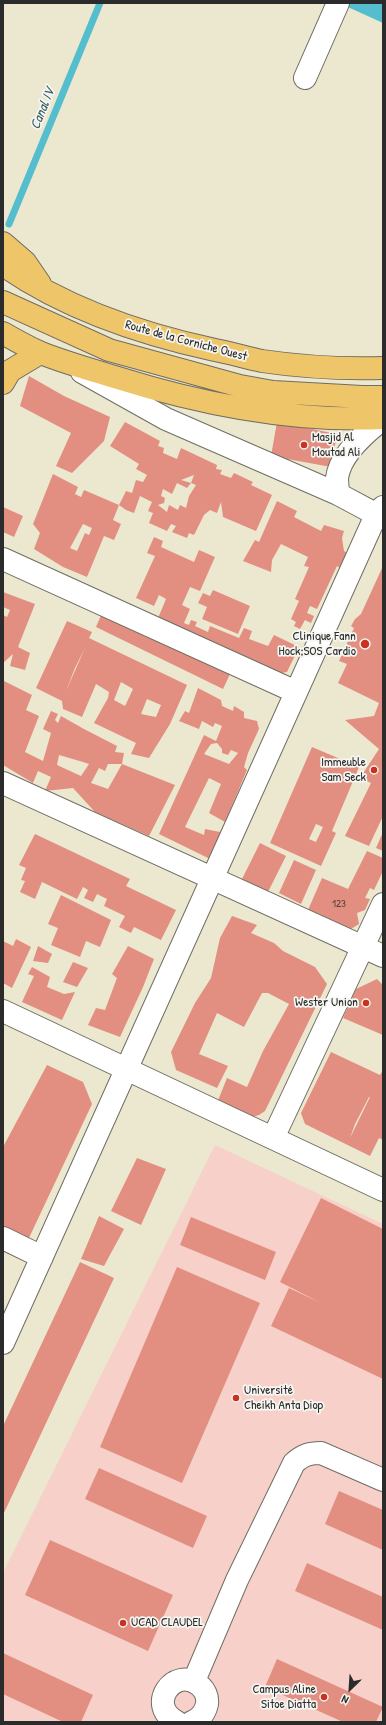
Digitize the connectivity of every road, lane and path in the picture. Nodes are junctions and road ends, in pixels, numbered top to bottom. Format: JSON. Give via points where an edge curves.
{"nodes":[{"id":1,"x":338,"y":3,"type":"edge"},
{"id":2,"x":305,"y":78,"type":"dead end"},
{"id":3,"x":3,"y":243,"type":"edge"},
{"id":4,"x":3,"y":265,"type":"edge"},
{"id":5,"x":44,"y":290,"type":"junction"},
{"id":6,"x":3,"y":302,"type":"edge"},
{"id":7,"x":3,"y":333,"type":"edge"},
{"id":8,"x":40,"y":352,"type":"junction"},
{"id":9,"x":61,"y":360,"type":"junction"},
{"id":10,"x":383,"y":368,"type":"edge"},
{"id":11,"x":3,"y":383,"type":"edge"},
{"id":12,"x":383,"y":397,"type":"edge"},
{"id":13,"x":383,"y":418,"type":"edge"},
{"id":14,"x":338,"y":494,"type":"junction"},
{"id":15,"x":381,"y":513,"type":"edge"},
{"id":16,"x":3,"y":559,"type":"edge"},
{"id":17,"x":296,"y":692,"type":"junction"},
{"id":18,"x":3,"y":783,"type":"edge"},
{"id":19,"x":213,"y":878,"type":"junction"},
{"id":20,"x":383,"y":904,"type":"edge"},
{"id":21,"x":363,"y":946,"type":"junction"},
{"id":22,"x":383,"y":956,"type":"edge"},
{"id":23,"x":3,"y":1011,"type":"edge"},
{"id":24,"x":126,"y":1069,"type":"junction"},
{"id":25,"x":273,"y":1138,"type":"junction"},
{"id":26,"x":383,"y":1190,"type":"edge"},
{"id":27,"x":3,"y":1238,"type":"edge"},
{"id":28,"x":42,"y":1257,"type":"junction"},
{"id":29,"x":3,"y":1343,"type":"edge"},
{"id":30,"x":383,"y":1480,"type":"edge"},
{"id":31,"x":194,"y":1681,"type":"junction"},
{"id":32,"x":176,"y":1722,"type":"edge"},
{"id":33,"x":192,"y":1722,"type":"edge"}],
"edges":[{"from":1,"to":2,"type":"street"},
{"from":3,"to":5,"type":"main road","via":[[25,262]]},
{"from":4,"to":5,"type":"main road","name":"Route de la Corniche Ouest"},
{"from":5,"to":10,"type":"main road","name":"Route de la Corniche Ouest","via":[[104,318],[152,334],[262,361],[318,367]]},
{"from":6,"to":12,"type":"main road","via":[[109,350],[240,386],[273,392]]},
{"from":7,"to":8,"type":"main road"},
{"from":8,"to":9,"type":"main road"},
{"from":8,"to":11,"type":"main road","via":[[10,371]]},
{"from":9,"to":13,"type":"main road","via":[[146,387],[215,404],[293,416]]},
{"from":9,"to":14,"type":"street","via":[[166,419]]},
{"from":13,"to":14,"type":"street","via":[[366,431],[344,461],[338,477]]},
{"from":14,"to":15,"type":"street"},
{"from":15,"to":17,"type":"street"},
{"from":16,"to":17,"type":"street"},
{"from":17,"to":19,"type":"street"},
{"from":18,"to":19,"type":"street"},
{"from":19,"to":21,"type":"street"},
{"from":19,"to":24,"type":"street"},
{"from":20,"to":21,"type":"street"},
{"from":21,"to":22,"type":"street"},
{"from":21,"to":25,"type":"street"},
{"from":23,"to":24,"type":"street"},
{"from":24,"to":25,"type":"street"},
{"from":24,"to":28,"type":"street"},
{"from":25,"to":26,"type":"street"},
{"from":27,"to":28,"type":"street"},
{"from":28,"to":29,"type":"street"},
{"from":30,"to":31,"type":"street","via":[[321,1453],[310,1453],[294,1463],[237,1580]]},
{"from":31,"to":32,"type":"street","via":[[181,1679],[170,1685],[163,1696],[163,1706],[168,1716]]},
{"from":31,"to":33,"type":"street","via":[[203,1688],[207,1699],[206,1711],[198,1720]]}]}
